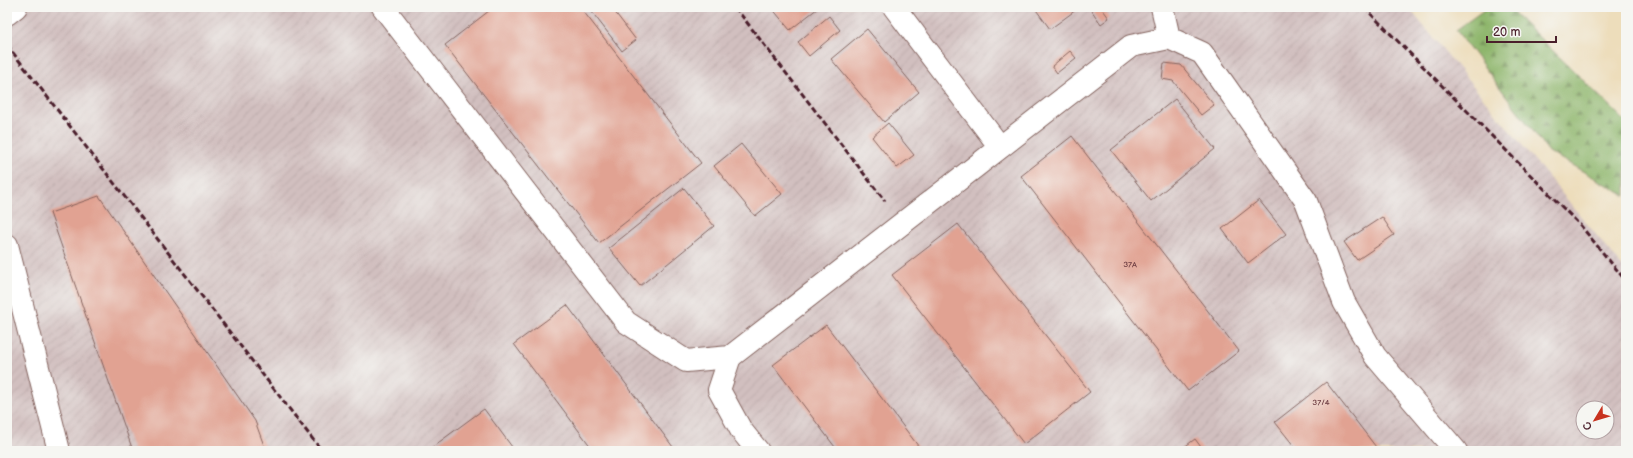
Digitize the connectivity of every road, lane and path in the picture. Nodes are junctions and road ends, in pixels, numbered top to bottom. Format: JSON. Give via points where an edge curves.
{"nodes":[{"id":1,"x":16,"y":7,"type":"edge"},
{"id":2,"x":383,"y":7,"type":"edge"},
{"id":3,"x":894,"y":7,"type":"edge"},
{"id":4,"x":1162,"y":7,"type":"edge"},
{"id":5,"x":7,"y":14,"type":"edge"},
{"id":6,"x":1169,"y":38,"type":"junction"},
{"id":7,"x":1000,"y":147,"type":"junction"},
{"id":8,"x":7,"y":245,"type":"edge"},
{"id":9,"x":730,"y":358,"type":"junction"},
{"id":10,"x":59,"y":451,"type":"edge"},
{"id":11,"x":758,"y":451,"type":"edge"},
{"id":12,"x":1456,"y":451,"type":"edge"}],
"edges":[{"from":1,"to":5,"type":"lane"},
{"from":2,"to":9,"type":"lane","via":[[626,322],[686,361]]},
{"from":3,"to":7,"type":"lane"},
{"from":4,"to":6,"type":"lane"},
{"from":6,"to":7,"type":"lane","via":[[1131,46]]},
{"from":6,"to":12,"type":"lane","via":[[1202,53],[1306,201],[1344,302],[1376,356]]},
{"from":7,"to":9,"type":"lane"},
{"from":8,"to":10,"type":"lane"},
{"from":9,"to":11,"type":"lane","via":[[719,390],[741,430]]}]}
